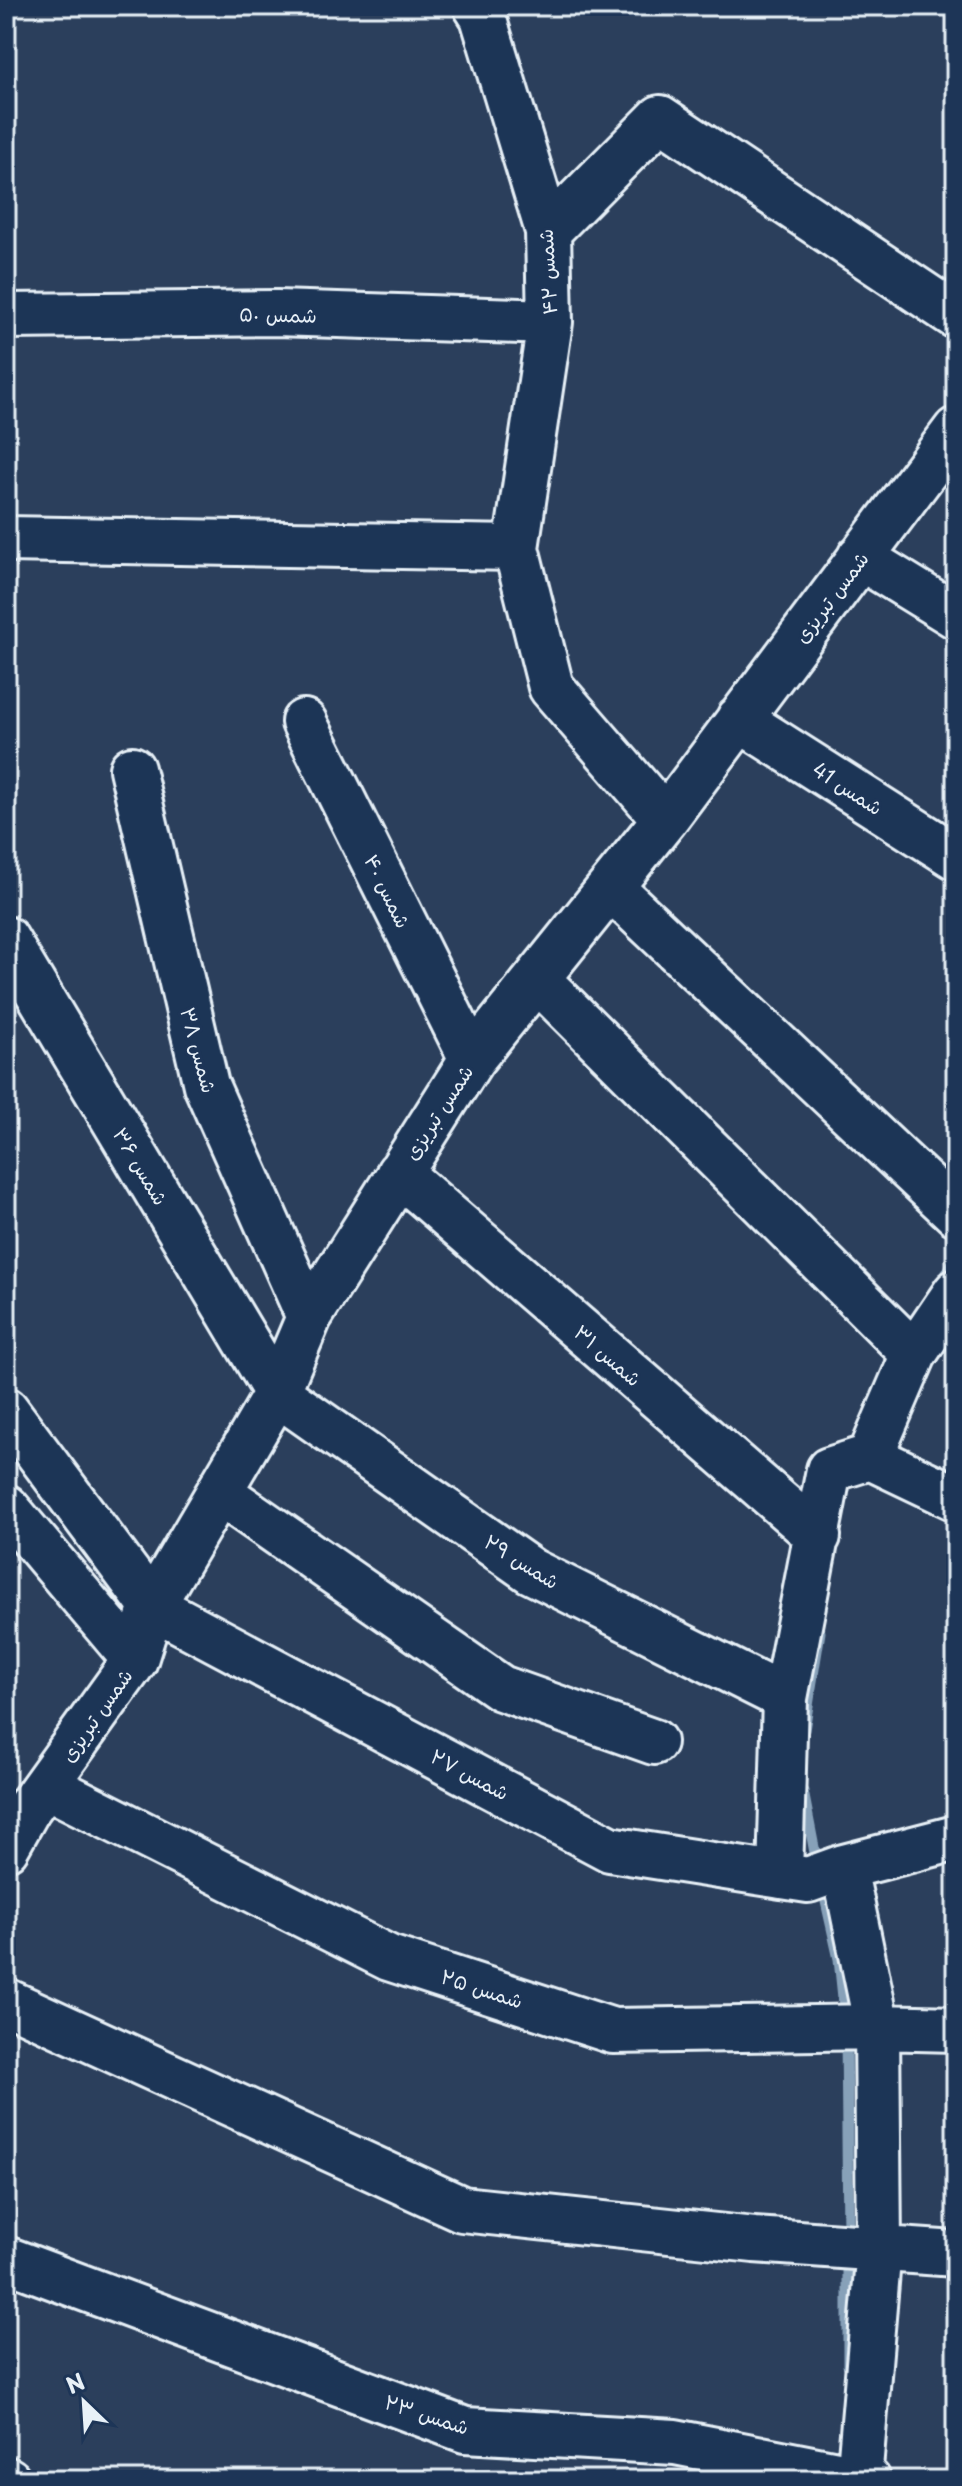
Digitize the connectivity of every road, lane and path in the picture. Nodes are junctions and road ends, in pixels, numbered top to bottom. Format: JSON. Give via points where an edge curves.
{"nodes":[{"id":1,"x":476,"y":6,"type":"edge"},
{"id":2,"x":548,"y":231,"type":"junction"},
{"id":3,"x":6,"y":316,"type":"edge"},
{"id":4,"x":956,"y":316,"type":"edge"},
{"id":5,"x":550,"y":322,"type":"junction"},
{"id":6,"x":956,"y":430,"type":"edge"},
{"id":7,"x":6,"y":539,"type":"edge"},
{"id":8,"x":516,"y":548,"type":"junction"},
{"id":9,"x":860,"y":557,"type":"junction"},
{"id":10,"x":956,"y":616,"type":"edge"},
{"id":11,"x":739,"y":719,"type":"junction"},
{"id":12,"x":304,"y":722,"type":"dead end"},
{"id":13,"x":132,"y":769,"type":"dead end"},
{"id":14,"x":665,"y":819,"type":"junction"},
{"id":15,"x":956,"y":857,"type":"edge"},
{"id":16,"x":611,"y":888,"type":"junction"},
{"id":17,"x":6,"y":939,"type":"edge"},
{"id":18,"x":537,"y":979,"type":"junction"},
{"id":19,"x":472,"y":1059,"type":"junction"},
{"id":20,"x":399,"y":1173,"type":"junction"},
{"id":21,"x":956,"y":1213,"type":"edge"},
{"id":22,"x":956,"y":1292,"type":"edge"},
{"id":23,"x":309,"y":1317,"type":"junction"},
{"id":24,"x":914,"y":1354,"type":"junction"},
{"id":25,"x":277,"y":1393,"type":"junction"},
{"id":26,"x":6,"y":1410,"type":"edge"},
{"id":27,"x":870,"y":1457,"type":"junction"},
{"id":28,"x":219,"y":1492,"type":"junction"},
{"id":29,"x":956,"y":1498,"type":"edge"},
{"id":30,"x":6,"y":1507,"type":"edge"},
{"id":31,"x":818,"y":1536,"type":"junction"},
{"id":32,"x":152,"y":1606,"type":"junction"},
{"id":33,"x":135,"y":1660,"type":"junction"},
{"id":34,"x":785,"y":1698,"type":"junction"},
{"id":35,"x":654,"y":1742,"type":"dead end"},
{"id":36,"x":27,"y":1793,"type":"edge"},
{"id":37,"x":956,"y":1838,"type":"edge"},
{"id":38,"x":6,"y":1848,"type":"edge"},
{"id":39,"x":810,"y":1875,"type":"junction"},
{"id":40,"x":6,"y":2001,"type":"edge"},
{"id":41,"x":877,"y":2027,"type":"junction"},
{"id":42,"x":956,"y":2029,"type":"edge"},
{"id":43,"x":879,"y":2248,"type":"junction"},
{"id":44,"x":956,"y":2254,"type":"edge"},
{"id":45,"x":6,"y":2259,"type":"edge"},
{"id":46,"x":863,"y":2479,"type":"edge"}],
"edges":[{"from":1,"to":2,"type":"street","name":"شمس ۴۲"},
{"from":2,"to":4,"type":"street","via":[[660,118]]},
{"from":2,"to":5,"type":"street","name":"شمس ۴۲"},
{"from":3,"to":5,"type":"street","name":"شمس ۵۰","via":[[277,313]]},
{"from":5,"to":8,"type":"street","name":"شمس ۴۲"},
{"from":6,"to":9,"type":"street","name":"شمس تبریزی"},
{"from":7,"to":8,"type":"street"},
{"from":8,"to":14,"type":"street","name":"شمس ۴۲","via":[[551,687]]},
{"from":9,"to":10,"type":"street"},
{"from":9,"to":11,"type":"street","name":"شمس تبریزی"},
{"from":11,"to":14,"type":"street","name":"شمس تبریزی"},
{"from":11,"to":15,"type":"street","name":"شمس 41"},
{"from":12,"to":19,"type":"street","name":"شمس ۴۰"},
{"from":13,"to":23,"type":"street","name":"شمس ۳۸","via":[[206,1085]]},
{"from":14,"to":16,"type":"street","name":"شمس تبریزی"},
{"from":16,"to":18,"type":"street","name":"شمس تبریزی"},
{"from":16,"to":21,"type":"street"},
{"from":17,"to":25,"type":"street","name":"شمس ۳۶"},
{"from":18,"to":19,"type":"street","name":"شمس تبریزی"},
{"from":18,"to":24,"type":"street"},
{"from":19,"to":20,"type":"street","name":"شمس تبریزی"},
{"from":20,"to":23,"type":"street","name":"شمس تبریزی"},
{"from":20,"to":31,"type":"street","name":"شمس ۳۱"},
{"from":22,"to":24,"type":"street"},
{"from":23,"to":25,"type":"street","name":"شمس تبریزی"},
{"from":24,"to":27,"type":"street"},
{"from":25,"to":28,"type":"street","name":"شمس تبریزی"},
{"from":25,"to":34,"type":"street","name":"شمس ۲۹","via":[[531,1571]]},
{"from":26,"to":32,"type":"street"},
{"from":27,"to":29,"type":"street"},
{"from":27,"to":31,"type":"street","via":[[829,1470]]},
{"from":28,"to":32,"type":"street","name":"شمس تبریزی"},
{"from":28,"to":35,"type":"street","via":[[501,1688]]},
{"from":30,"to":33,"type":"street"},
{"from":31,"to":34,"type":"street"},
{"from":32,"to":33,"type":"street","name":"شمس تبریزی"},
{"from":32,"to":39,"type":"street","name":"شمس ۲۷","via":[[610,1849]]},
{"from":33,"to":36,"type":"street","name":"شمس تبریزی"},
{"from":34,"to":39,"type":"street"},
{"from":36,"to":38,"type":"street","name":"شمس تبریزی"},
{"from":36,"to":41,"type":"street","name":"شمس ۲۵","via":[[389,1958],[613,2031]]},
{"from":37,"to":39,"type":"street","name":"شمس ۲۷"},
{"from":39,"to":41,"type":"street"},
{"from":40,"to":43,"type":"street","via":[[462,2209]]},
{"from":41,"to":42,"type":"street","name":"شمس ۲۵"},
{"from":41,"to":43,"type":"street"},
{"from":43,"to":44,"type":"street"},
{"from":43,"to":46,"type":"street"},
{"from":45,"to":46,"type":"street","name":"شمس ۲۳","via":[[465,2430],[675,2442]]}]}
